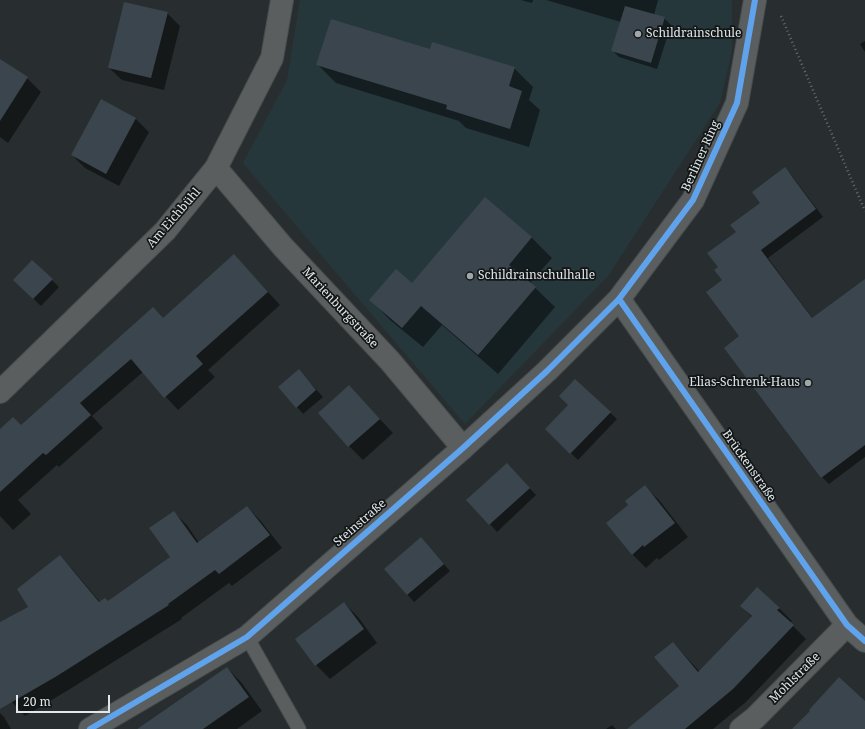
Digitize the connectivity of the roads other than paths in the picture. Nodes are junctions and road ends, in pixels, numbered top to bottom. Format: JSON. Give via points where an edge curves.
{"nodes":[{"id":1,"x":282,"y":0,"type":"edge"},
{"id":2,"x":755,"y":0,"type":"edge"},
{"id":3,"x":216,"y":168,"type":"junction"},
{"id":4,"x":619,"y":300,"type":"junction"},
{"id":5,"x":0,"y":392,"type":"edge"},
{"id":6,"x":463,"y":448,"type":"junction"},
{"id":7,"x":847,"y":625,"type":"junction"},
{"id":8,"x":247,"y":637,"type":"junction"},
{"id":9,"x":865,"y":641,"type":"edge"},
{"id":10,"x":90,"y":729,"type":"edge"},
{"id":11,"x":299,"y":729,"type":"edge"},
{"id":12,"x":741,"y":729,"type":"edge"}],
"edges":[{"from":1,"to":3,"type":"street","name":"Am Eichbühl","via":[[272,58]]},
{"from":2,"to":4,"type":"street","name":"Berliner Ring","via":[[737,103],[693,200]]},
{"from":3,"to":5,"type":"street","name":"Am Eichbühl","via":[[166,231]]},
{"from":3,"to":6,"type":"street","name":"Marienburgstraße","via":[[283,247],[390,361]]},
{"from":4,"to":6,"type":"street","name":"Steinstraße"},
{"from":4,"to":7,"type":"street","name":"Brückenstraße"},
{"from":6,"to":8,"type":"street","name":"Steinstraße"},
{"from":7,"to":9,"type":"street","name":"Brückenstraße"},
{"from":7,"to":12,"type":"street","name":"Mohlstraße"},
{"from":8,"to":10,"type":"street","name":"Steinstraße"},
{"from":8,"to":11,"type":"lane"}]}
